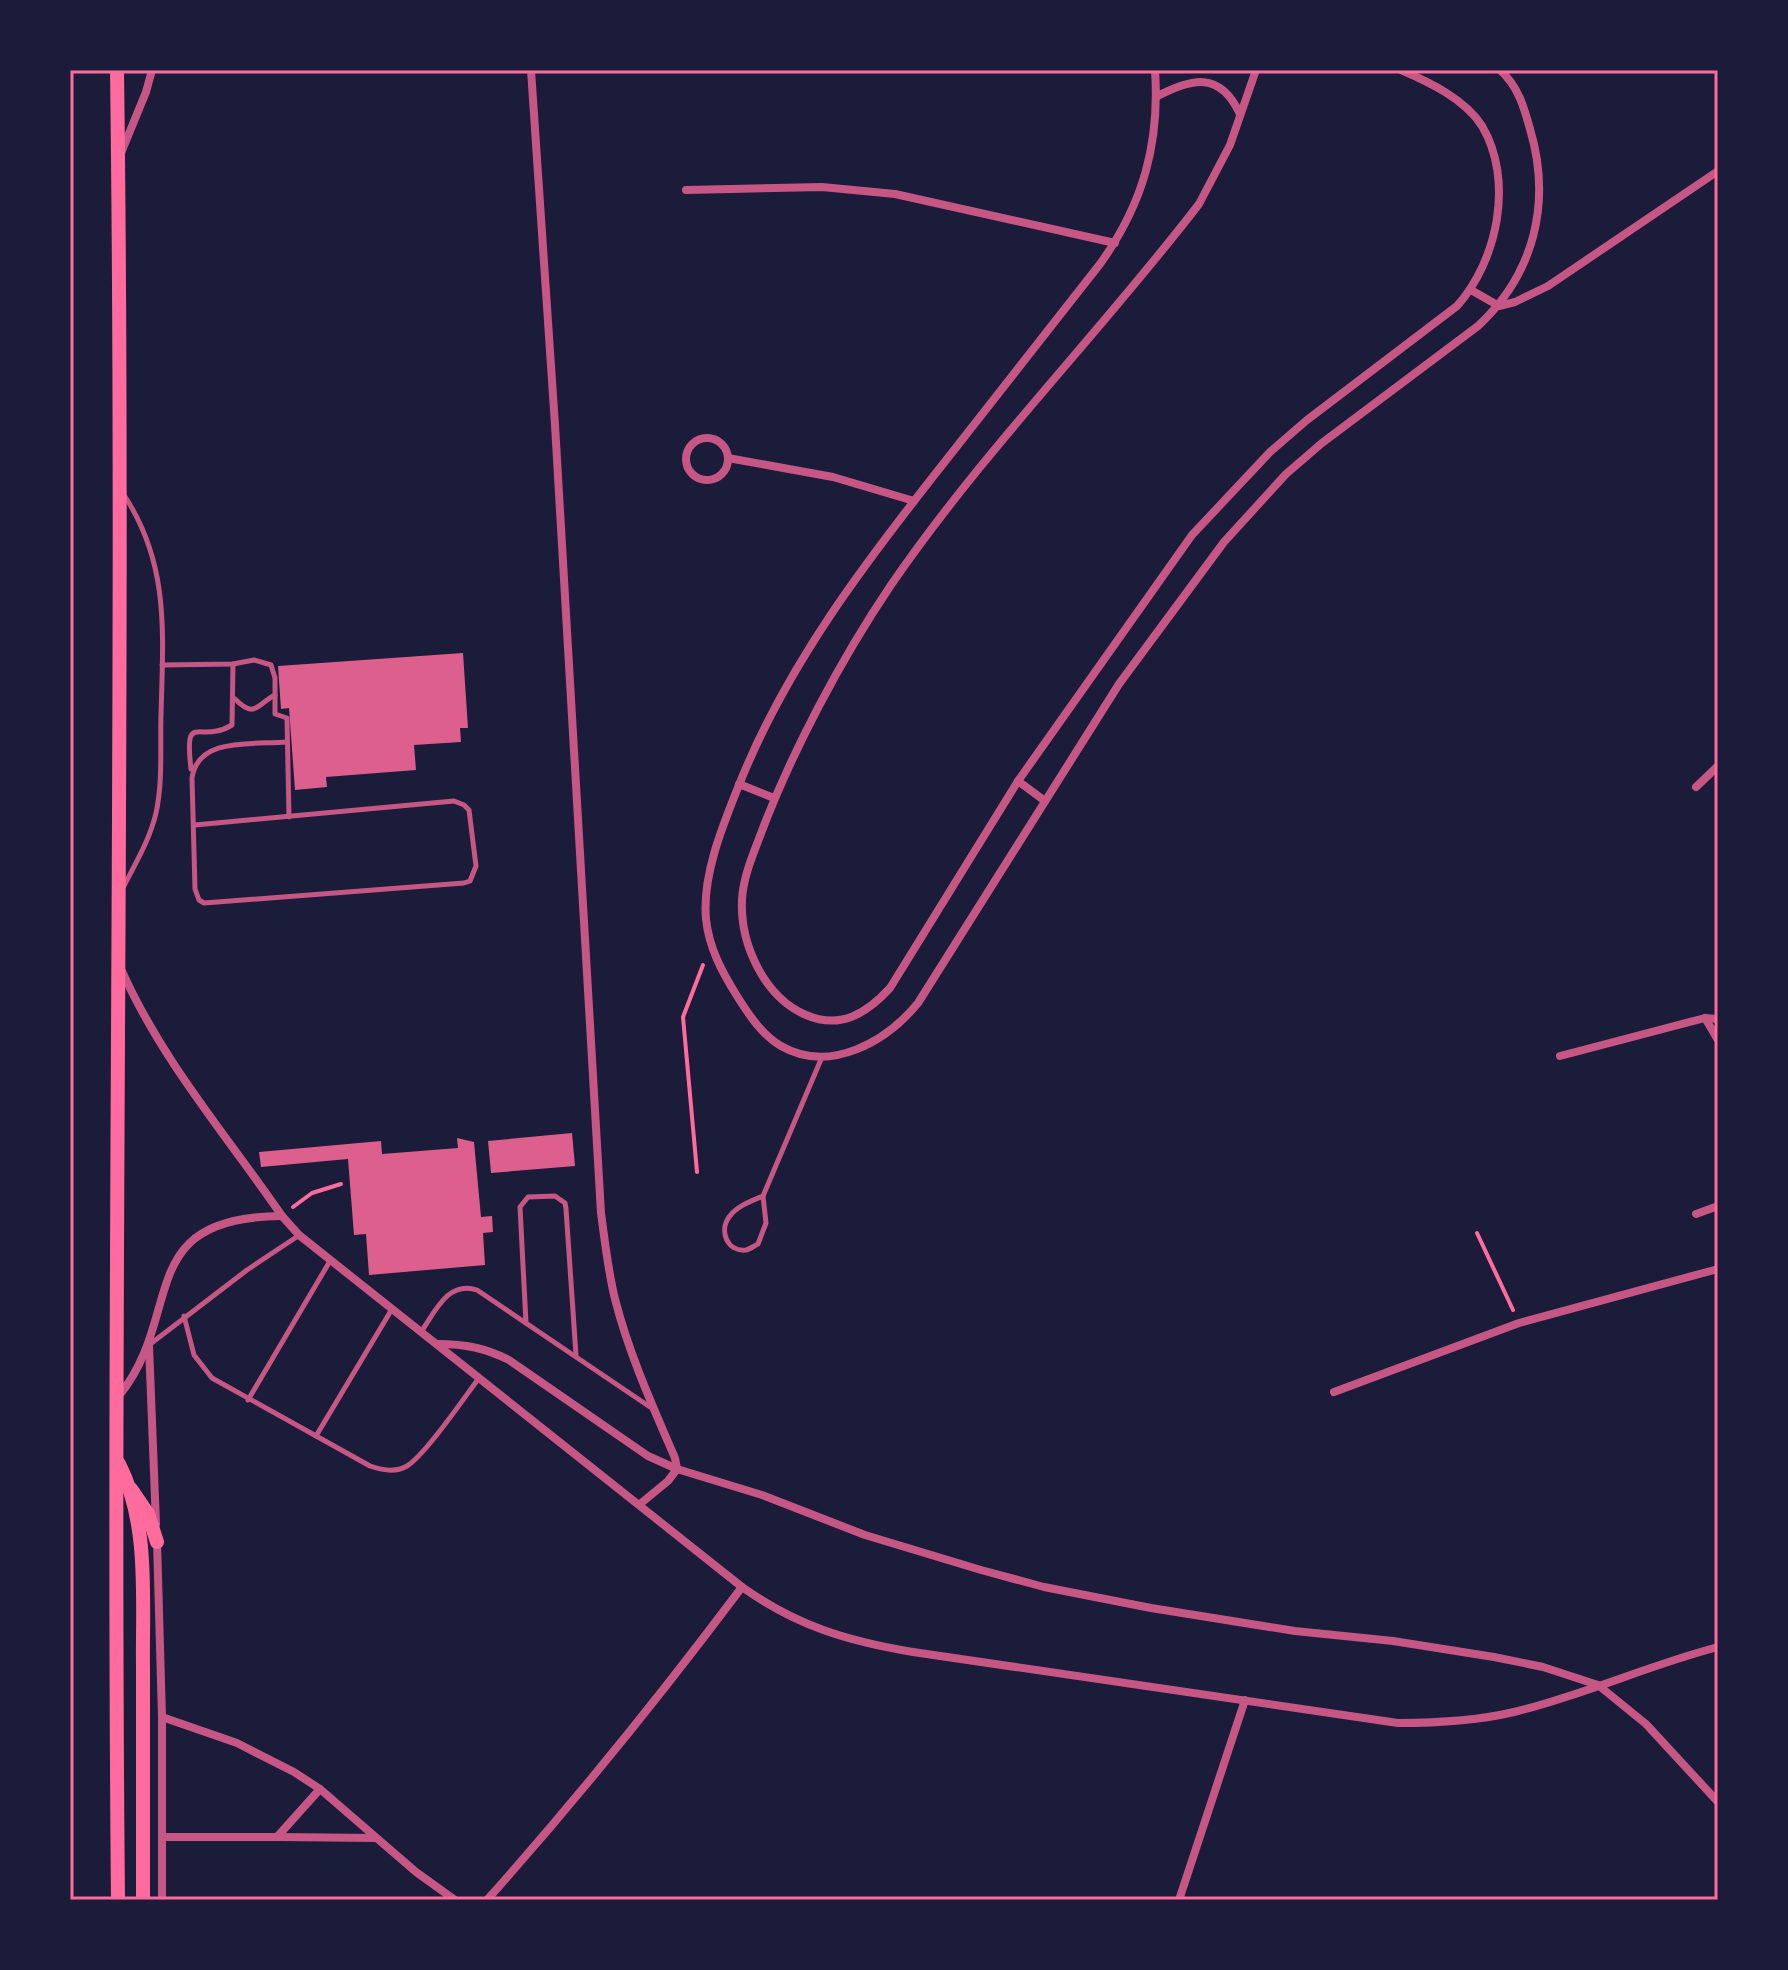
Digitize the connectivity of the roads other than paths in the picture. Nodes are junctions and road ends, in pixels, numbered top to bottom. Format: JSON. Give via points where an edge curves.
{"nodes":[{"id":1,"x":117,"y":70,"type":"edge"},
{"id":2,"x":152,"y":70,"type":"edge"},
{"id":3,"x":531,"y":70,"type":"edge"},
{"id":4,"x":1155,"y":70,"type":"edge"},
{"id":5,"x":1256,"y":70,"type":"edge"},
{"id":6,"x":1401,"y":70,"type":"edge"},
{"id":7,"x":1500,"y":70,"type":"edge"},
{"id":8,"x":1156,"y":97,"type":"junction"},
{"id":9,"x":1241,"y":115,"type":"junction"},
{"id":10,"x":118,"y":161,"type":"junction"},
{"id":11,"x":1718,"y":171,"type":"edge"},
{"id":12,"x":686,"y":190,"type":"dead end"},
{"id":13,"x":1115,"y":243,"type":"junction"},
{"id":14,"x":1471,"y":290,"type":"junction"},
{"id":15,"x":1499,"y":306,"type":"junction"},
{"id":16,"x":728,"y":458,"type":"junction"},
{"id":17,"x":118,"y":486,"type":"junction"},
{"id":18,"x":914,"y":501,"type":"junction"},
{"id":19,"x":233,"y":664,"type":"junction"},
{"id":20,"x":162,"y":665,"type":"junction"},
{"id":21,"x":275,"y":695,"type":"junction"},
{"id":22,"x":234,"y":699,"type":"junction"},
{"id":23,"x":287,"y":742,"type":"junction"},
{"id":24,"x":1718,"y":766,"type":"edge"},
{"id":25,"x":192,"y":778,"type":"junction"},
{"id":26,"x":1018,"y":781,"type":"junction"},
{"id":27,"x":739,"y":784,"type":"junction"},
{"id":28,"x":1696,"y":787,"type":"dead end"},
{"id":29,"x":774,"y":798,"type":"junction"},
{"id":30,"x":1045,"y":801,"type":"junction"},
{"id":31,"x":289,"y":817,"type":"junction"},
{"id":32,"x":195,"y":825,"type":"junction"},
{"id":33,"x":118,"y":897,"type":"junction"},
{"id":34,"x":118,"y":963,"type":"junction"},
{"id":35,"x":1705,"y":1018,"type":"junction"},
{"id":36,"x":1718,"y":1019,"type":"edge"},
{"id":37,"x":1718,"y":1040,"type":"edge"},
{"id":38,"x":1560,"y":1056,"type":"dead end"},
{"id":39,"x":822,"y":1057,"type":"junction"},
{"id":40,"x":763,"y":1196,"type":"junction"},
{"id":41,"x":1718,"y":1206,"type":"edge"},
{"id":42,"x":1696,"y":1214,"type":"dead end"},
{"id":43,"x":282,"y":1216,"type":"junction"},
{"id":44,"x":299,"y":1235,"type":"junction"},
{"id":45,"x":330,"y":1261,"type":"junction"},
{"id":46,"x":1718,"y":1269,"type":"edge"},
{"id":47,"x":392,"y":1309,"type":"junction"},
{"id":48,"x":184,"y":1316,"type":"junction"},
{"id":49,"x":526,"y":1323,"type":"junction"},
{"id":50,"x":421,"y":1332,"type":"junction"},
{"id":51,"x":437,"y":1344,"type":"junction"},
{"id":52,"x":149,"y":1345,"type":"junction"},
{"id":53,"x":576,"y":1355,"type":"junction"},
{"id":54,"x":480,"y":1377,"type":"junction"},
{"id":55,"x":1334,"y":1392,"type":"dead end"},
{"id":56,"x":118,"y":1397,"type":"junction"},
{"id":57,"x":248,"y":1400,"type":"junction"},
{"id":58,"x":656,"y":1411,"type":"junction"},
{"id":59,"x":316,"y":1436,"type":"junction"},
{"id":60,"x":117,"y":1460,"type":"junction"},
{"id":61,"x":677,"y":1469,"type":"junction"},
{"id":62,"x":129,"y":1486,"type":"junction"},
{"id":63,"x":640,"y":1504,"type":"junction"},
{"id":64,"x":157,"y":1542,"type":"junction"},
{"id":65,"x":742,"y":1587,"type":"junction"},
{"id":66,"x":1718,"y":1647,"type":"edge"},
{"id":67,"x":1598,"y":1685,"type":"junction"},
{"id":68,"x":1245,"y":1700,"type":"junction"},
{"id":69,"x":162,"y":1717,"type":"junction"},
{"id":70,"x":320,"y":1789,"type":"junction"},
{"id":71,"x":1718,"y":1802,"type":"edge"},
{"id":72,"x":162,"y":1837,"type":"junction"},
{"id":73,"x":277,"y":1837,"type":"junction"},
{"id":74,"x":375,"y":1838,"type":"junction"},
{"id":75,"x":118,"y":1900,"type":"edge"},
{"id":76,"x":143,"y":1900,"type":"edge"},
{"id":77,"x":162,"y":1900,"type":"edge"},
{"id":78,"x":455,"y":1900,"type":"edge"},
{"id":79,"x":487,"y":1900,"type":"edge"},
{"id":80,"x":1179,"y":1900,"type":"edge"}],
"edges":[{"from":1,"to":10,"type":"main road"},
{"from":2,"to":10,"type":"street"},
{"from":3,"to":58,"type":"street","via":[[601,1213],[615,1301]]},
{"from":4,"to":8,"type":"street"},
{"from":5,"to":9,"type":"street"},
{"from":6,"to":14,"type":"street","via":[[1459,102],[1481,124],[1495,156],[1498,217]]},
{"from":7,"to":15,"type":"street","via":[[1522,100],[1540,176],[1532,242],[1517,280]]},
{"from":8,"to":9,"type":"street","via":[[1192,81],[1208,83],[1233,98]]},
{"from":8,"to":13,"type":"street","via":[[1140,190]]},
{"from":9,"to":29,"type":"street","via":[[1199,204],[889,588]]},
{"from":10,"to":17,"type":"main road"},
{"from":11,"to":15,"type":"street","via":[[1548,286]]},
{"from":12,"to":13,"type":"street","via":[[822,187],[882,192]]},
{"from":13,"to":18,"type":"street"},
{"from":14,"to":15,"type":"street"},
{"from":14,"to":26,"type":"street","via":[[1307,420],[1214,509]]},
{"from":15,"to":30,"type":"street","via":[[1322,443],[1258,502],[1149,641]]},
{"from":16,"to":16,"type":"street","via":[[724,448],[706,438],[688,450],[686,461],[697,478],[708,480],[718,477]]},
{"from":16,"to":18,"type":"street","via":[[821,474]]},
{"from":17,"to":20,"type":"lane","via":[[138,516],[157,568]]},
{"from":17,"to":33,"type":"main road"},
{"from":18,"to":27,"type":"street","via":[[809,650]]},
{"from":19,"to":20,"type":"lane"},
{"from":19,"to":21,"type":"lane","via":[[260,660],[271,665]]},
{"from":19,"to":22,"type":"lane"},
{"from":20,"to":33,"type":"lane","via":[[157,810]]},
{"from":21,"to":22,"type":"lane","via":[[251,710]]},
{"from":21,"to":23,"type":"lane","via":[[275,714],[287,718]]},
{"from":22,"to":25,"type":"lane","via":[[232,725],[189,735]]},
{"from":23,"to":25,"type":"lane","via":[[208,751],[197,761]]},
{"from":23,"to":31,"type":"lane"},
{"from":24,"to":28,"type":"street"},
{"from":25,"to":32,"type":"lane"},
{"from":26,"to":29,"type":"street","via":[[890,988],[872,1008],[835,1021],[796,1011],[750,954],[743,927],[746,872]]},
{"from":26,"to":30,"type":"street"},
{"from":27,"to":29,"type":"street"},
{"from":27,"to":39,"type":"street","via":[[706,890],[711,944],[719,967],[763,1032],[800,1055]]},
{"from":30,"to":39,"type":"street","via":[[903,1022],[863,1047]]},
{"from":31,"to":32,"type":"lane"},
{"from":31,"to":32,"type":"lane","via":[[454,801],[469,810],[474,874],[464,883],[204,903],[195,889]]},
{"from":33,"to":34,"type":"main road"},
{"from":34,"to":43,"type":"street","via":[[157,1039]]},
{"from":34,"to":56,"type":"main road"},
{"from":35,"to":36,"type":"street"},
{"from":35,"to":37,"type":"street"},
{"from":35,"to":38,"type":"street"},
{"from":39,"to":40,"type":"lane"},
{"from":40,"to":40,"type":"lane","via":[[766,1223],[758,1244],[746,1250],[733,1248],[725,1240],[728,1218]]},
{"from":41,"to":42,"type":"street"},
{"from":43,"to":44,"type":"street"},
{"from":43,"to":52,"type":"street","via":[[231,1220],[194,1239],[173,1263]]},
{"from":44,"to":45,"type":"street"},
{"from":44,"to":48,"type":"lane"},
{"from":45,"to":47,"type":"street"},
{"from":45,"to":57,"type":"lane"},
{"from":46,"to":55,"type":"street","via":[[1519,1323]]},
{"from":47,"to":50,"type":"street"},
{"from":47,"to":59,"type":"lane"},
{"from":48,"to":52,"type":"lane"},
{"from":48,"to":57,"type":"lane","via":[[202,1368]]},
{"from":49,"to":50,"type":"lane","via":[[477,1290],[460,1287],[452,1290]]},
{"from":49,"to":53,"type":"lane"},
{"from":49,"to":53,"type":"lane","via":[[520,1207],[528,1197],[555,1196],[566,1209]]},
{"from":50,"to":51,"type":"street"},
{"from":51,"to":54,"type":"street"},
{"from":51,"to":61,"type":"street","via":[[464,1344],[509,1360],[648,1456]]},
{"from":52,"to":56,"type":"street","via":[[137,1373]]},
{"from":52,"to":64,"type":"street"},
{"from":53,"to":58,"type":"lane"},
{"from":54,"to":59,"type":"lane","via":[[415,1459],[398,1470],[370,1466]]},
{"from":54,"to":63,"type":"street"},
{"from":56,"to":60,"type":"main road"},
{"from":57,"to":59,"type":"lane"},
{"from":58,"to":61,"type":"street"},
{"from":60,"to":62,"type":"main road"},
{"from":60,"to":75,"type":"main road"},
{"from":61,"to":63,"type":"street"},
{"from":61,"to":67,"type":"street","via":[[865,1535],[1044,1587],[1295,1631],[1494,1657]]},
{"from":62,"to":64,"type":"main road","via":[[148,1514]]},
{"from":62,"to":76,"type":"main road","via":[[142,1575]]},
{"from":63,"to":65,"type":"street"},
{"from":64,"to":69,"type":"street"},
{"from":65,"to":68,"type":"street","via":[[803,1623],[856,1642]]},
{"from":65,"to":79,"type":"street","via":[[604,1766]]},
{"from":66,"to":67,"type":"street"},
{"from":67,"to":68,"type":"street","via":[[1512,1712],[1437,1723],[1370,1720]]},
{"from":67,"to":71,"type":"street","via":[[1646,1724]]},
{"from":68,"to":80,"type":"street"},
{"from":69,"to":70,"type":"street","via":[[237,1743]]},
{"from":69,"to":72,"type":"street"},
{"from":70,"to":73,"type":"street"},
{"from":70,"to":74,"type":"street"},
{"from":72,"to":73,"type":"street"},
{"from":72,"to":77,"type":"street"},
{"from":73,"to":74,"type":"street"},
{"from":74,"to":78,"type":"street"}]}
